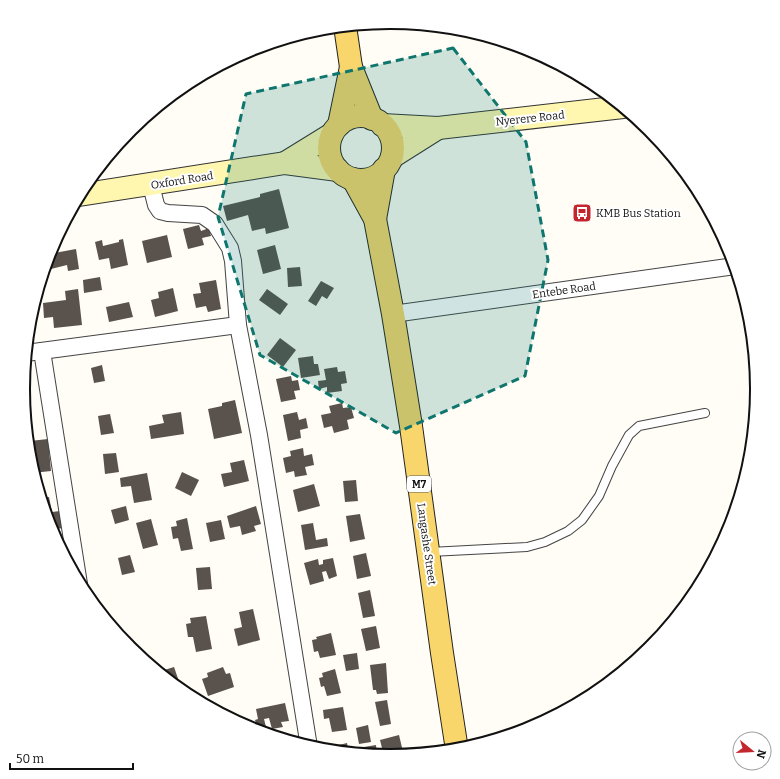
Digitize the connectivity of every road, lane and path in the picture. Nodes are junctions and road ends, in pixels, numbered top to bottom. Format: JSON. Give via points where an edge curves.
{"nodes":[{"id":1,"x":346,"y":32,"type":"edge"},
{"id":2,"x":351,"y":67,"type":"junction"},
{"id":3,"x":615,"y":108,"type":"edge"},
{"id":4,"x":377,"y":122,"type":"junction"},
{"id":5,"x":438,"y":128,"type":"junction"},
{"id":6,"x":336,"y":130,"type":"junction"},
{"id":7,"x":285,"y":162,"type":"junction"},
{"id":8,"x":388,"y":163,"type":"junction"},
{"id":9,"x":345,"y":174,"type":"junction"},
{"id":10,"x":151,"y":185,"type":"junction"},
{"id":11,"x":86,"y":195,"type":"edge"},
{"id":12,"x":375,"y":219,"type":"junction"},
{"id":13,"x":728,"y":267,"type":"edge"},
{"id":14,"x":393,"y":314,"type":"junction"},
{"id":15,"x":238,"y":325,"type":"junction"},
{"id":16,"x":42,"y":351,"type":"junction"},
{"id":17,"x":32,"y":352,"type":"edge"},
{"id":18,"x":705,"y":413,"type":"dead end"},
{"id":19,"x":428,"y":552,"type":"junction"},
{"id":20,"x":78,"y":569,"type":"edge"},
{"id":21,"x":308,"y":740,"type":"edge"},
{"id":22,"x":456,"y":744,"type":"edge"}],
"edges":[{"from":1,"to":2,"type":"main road","number":"M7"},
{"from":2,"to":4,"type":"main road","number":"M7"},
{"from":2,"to":6,"type":"main road","number":"M7"},
{"from":3,"to":5,"type":"main road","name":"Nyerere Road"},
{"from":4,"to":5,"type":"main road","name":"Nyerere Road"},
{"from":4,"to":6,"type":"main road","via":[[355,117]]},
{"from":4,"to":8,"type":"main road","number":"M7","via":[[388,132],[392,140],[393,148]]},
{"from":5,"to":8,"type":"main road","name":"Nyerere Road"},
{"from":6,"to":7,"type":"main road","name":"Oxford Road"},
{"from":6,"to":9,"type":"main road","number":"M7","via":[[330,153],[332,162]]},
{"from":7,"to":9,"type":"main road","name":"Oxford Road"},
{"from":7,"to":10,"type":"main road","name":"Oxford Road"},
{"from":8,"to":9,"type":"main road","via":[[375,177],[364,180]]},
{"from":8,"to":12,"type":"main road","name":"Langashe Street","number":"M7"},
{"from":9,"to":12,"type":"main road","name":"Langashe Street","number":"M7"},
{"from":10,"to":11,"type":"main road","name":"Oxford Road"},
{"from":10,"to":15,"type":"street","via":[[160,211],[202,215],[215,224],[222,234],[230,248],[233,261]]},
{"from":12,"to":14,"type":"main road","name":"Langashe Street","number":"M7"},
{"from":13,"to":14,"type":"street","name":"Entebe Road"},
{"from":14,"to":19,"type":"main road","name":"Langashe Street","number":"M7"},
{"from":15,"to":16,"type":"street"},
{"from":15,"to":21,"type":"street","via":[[259,434]]},
{"from":16,"to":17,"type":"street"},
{"from":16,"to":20,"type":"street"},
{"from":18,"to":19,"type":"lane","via":[[639,426],[629,435],[599,496],[582,520],[568,531],[527,547]]},
{"from":19,"to":22,"type":"main road","name":"Langashe Street","number":"M7"}]}
